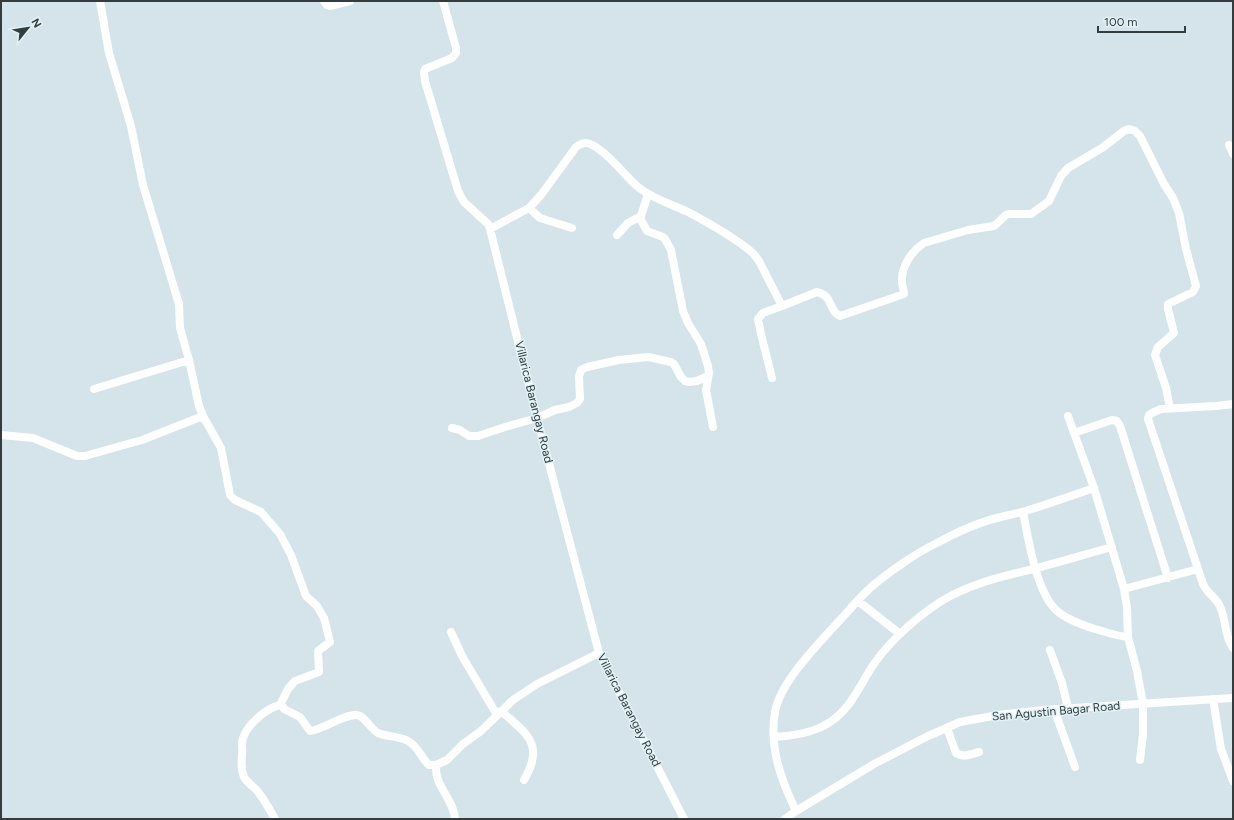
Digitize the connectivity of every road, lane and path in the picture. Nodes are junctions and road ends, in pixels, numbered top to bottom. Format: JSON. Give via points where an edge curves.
{"nodes":[{"id":1,"x":100,"y":1,"type":"edge"},
{"id":2,"x":324,"y":1,"type":"edge"},
{"id":3,"x":350,"y":1,"type":"edge"},
{"id":4,"x":443,"y":1,"type":"edge"},
{"id":5,"x":1229,"y":145,"type":"dead end"},
{"id":6,"x":1233,"y":154,"type":"edge"},
{"id":7,"x":648,"y":194,"type":"junction"},
{"id":8,"x":529,"y":208,"type":"junction"},
{"id":9,"x":641,"y":216,"type":"junction"},
{"id":10,"x":572,"y":228,"type":"dead end"},
{"id":11,"x":490,"y":229,"type":"junction"},
{"id":12,"x":617,"y":235,"type":"dead end"},
{"id":13,"x":782,"y":306,"type":"junction"},
{"id":14,"x":189,"y":360,"type":"junction"},
{"id":15,"x":708,"y":376,"type":"junction"},
{"id":16,"x":772,"y":378,"type":"dead end"},
{"id":17,"x":94,"y":389,"type":"dead end"},
{"id":18,"x":1233,"y":404,"type":"edge"},
{"id":19,"x":1170,"y":408,"type":"junction"},
{"id":20,"x":203,"y":416,"type":"junction"},
{"id":21,"x":1068,"y":416,"type":"dead end"},
{"id":22,"x":537,"y":418,"type":"junction"},
{"id":23,"x":713,"y":427,"type":"dead end"},
{"id":24,"x":452,"y":428,"type":"dead end"},
{"id":25,"x":1074,"y":433,"type":"junction"},
{"id":26,"x":1,"y":435,"type":"edge"},
{"id":27,"x":1094,"y":488,"type":"junction"},
{"id":28,"x":1023,"y":512,"type":"junction"},
{"id":29,"x":1112,"y":547,"type":"junction"},
{"id":30,"x":1035,"y":569,"type":"junction"},
{"id":31,"x":1198,"y":570,"type":"junction"},
{"id":32,"x":1168,"y":578,"type":"junction"},
{"id":33,"x":1124,"y":589,"type":"junction"},
{"id":34,"x":858,"y":601,"type":"junction"},
{"id":35,"x":451,"y":632,"type":"dead end"},
{"id":36,"x":900,"y":634,"type":"junction"},
{"id":37,"x":1128,"y":637,"type":"junction"},
{"id":38,"x":1233,"y":648,"type":"edge"},
{"id":39,"x":1050,"y":650,"type":"dead end"},
{"id":40,"x":599,"y":653,"type":"junction"},
{"id":41,"x":1233,"y":698,"type":"edge"},
{"id":42,"x":1213,"y":699,"type":"junction"},
{"id":43,"x":1143,"y":704,"type":"junction"},
{"id":44,"x":281,"y":705,"type":"junction"},
{"id":45,"x":1068,"y":708,"type":"junction"},
{"id":46,"x":1054,"y":709,"type":"junction"},
{"id":47,"x":499,"y":713,"type":"junction"},
{"id":48,"x":946,"y":728,"type":"junction"},
{"id":49,"x":774,"y":737,"type":"junction"},
{"id":50,"x":979,"y":752,"type":"dead end"},
{"id":51,"x":1140,"y":760,"type":"dead end"},
{"id":52,"x":436,"y":765,"type":"junction"},
{"id":53,"x":1075,"y":767,"type":"dead end"},
{"id":54,"x":524,"y":780,"type":"dead end"},
{"id":55,"x":1233,"y":781,"type":"edge"},
{"id":56,"x":796,"y":810,"type":"junction"},
{"id":57,"x":275,"y":819,"type":"edge"},
{"id":58,"x":455,"y":819,"type":"edge"},
{"id":59,"x":684,"y":819,"type":"edge"},
{"id":60,"x":785,"y":819,"type":"edge"}],
"edges":[{"from":1,"to":14,"type":"street","via":[[109,53],[130,126],[143,185],[179,304],[180,328]]},
{"from":2,"to":3,"type":"street","via":[[330,6]]},
{"from":4,"to":11,"type":"street","name":"Villarica Barangay Road","via":[[456,53],[452,58],[425,69],[424,76],[458,192],[464,202],[488,224]]},
{"from":5,"to":6,"type":"street"},
{"from":7,"to":8,"type":"street","via":[[597,148],[585,143],[576,146]]},
{"from":7,"to":9,"type":"street"},
{"from":7,"to":13,"type":"street","via":[[688,212],[753,253]]},
{"from":8,"to":10,"type":"street","via":[[540,218]]},
{"from":8,"to":11,"type":"street"},
{"from":9,"to":12,"type":"street","via":[[628,223]]},
{"from":9,"to":15,"type":"street","via":[[647,230],[663,237],[671,250],[684,311],[703,349]]},
{"from":11,"to":22,"type":"street","name":"Villarica Barangay Road"},
{"from":13,"to":16,"type":"street","via":[[763,313],[758,319]]},
{"from":13,"to":19,"type":"street","via":[[817,292],[826,295],[836,315],[840,316],[902,295],[905,266],[918,247],[938,238],[994,226],[1006,215],[1031,214],[1049,201],[1061,176],[1068,168],[1129,129],[1140,136],[1173,198],[1179,213],[1196,286],[1193,292],[1168,304],[1174,333],[1156,352],[1156,362]]},
{"from":14,"to":17,"type":"street"},
{"from":14,"to":20,"type":"street"},
{"from":15,"to":22,"type":"street","via":[[692,382],[685,381],[672,363],[648,357],[628,358],[587,367],[580,373],[580,396],[577,403]]},
{"from":15,"to":23,"type":"street","via":[[706,390]]},
{"from":18,"to":19,"type":"street"},
{"from":19,"to":31,"type":"street","via":[[1149,415],[1149,422]]},
{"from":20,"to":26,"type":"street","via":[[142,440],[85,456],[77,456],[34,438]]},
{"from":20,"to":44,"type":"street","via":[[221,448],[230,495],[261,512],[280,534],[291,555],[306,596],[320,611],[328,630],[330,642],[318,651],[319,672],[292,684]]},
{"from":21,"to":25,"type":"street"},
{"from":22,"to":24,"type":"street","via":[[478,436],[468,436]]},
{"from":22,"to":40,"type":"street","name":"Villarica Barangay Road"},
{"from":25,"to":27,"type":"street"},
{"from":25,"to":32,"type":"street","via":[[1112,420],[1117,421]]},
{"from":27,"to":28,"type":"street"},
{"from":27,"to":29,"type":"street"},
{"from":28,"to":30,"type":"street"},
{"from":28,"to":34,"type":"street","via":[[968,528],[936,543],[876,583]]},
{"from":29,"to":30,"type":"street"},
{"from":29,"to":33,"type":"street"},
{"from":30,"to":36,"type":"street","via":[[998,578],[941,601]]},
{"from":30,"to":37,"type":"street","via":[[1047,596],[1064,616],[1116,636]]},
{"from":31,"to":32,"type":"street"},
{"from":31,"to":38,"type":"street","via":[[1205,588],[1222,609]]},
{"from":32,"to":33,"type":"street"},
{"from":33,"to":37,"type":"street"},
{"from":34,"to":36,"type":"street"},
{"from":34,"to":49,"type":"street","via":[[792,676],[775,711]]},
{"from":35,"to":47,"type":"street","via":[[462,656]]},
{"from":36,"to":49,"type":"street","via":[[876,661],[838,718],[808,733]]},
{"from":37,"to":43,"type":"street"},
{"from":39,"to":45,"type":"street"},
{"from":40,"to":47,"type":"street","via":[[537,684]]},
{"from":40,"to":59,"type":"street","name":"Villarica Barangay Road"},
{"from":41,"to":42,"type":"street","name":"San Agustin Bagar Road"},
{"from":42,"to":43,"type":"street","name":"San Agustin Bagar Road"},
{"from":42,"to":55,"type":"street","via":[[1221,749]]},
{"from":43,"to":45,"type":"street","name":"San Agustin Bagar Road"},
{"from":43,"to":51,"type":"street","via":[[1144,734]]},
{"from":44,"to":52,"type":"street","via":[[284,710],[300,717],[310,731],[350,715],[358,715],[378,733],[408,740],[424,761],[429,765]]},
{"from":44,"to":57,"type":"street","via":[[265,712],[246,732],[241,764],[244,778],[260,794]]},
{"from":45,"to":46,"type":"street","name":"San Agustin Bagar Road"},
{"from":46,"to":48,"type":"street","name":"San Agustin Bagar Road","via":[[998,715],[960,722]]},
{"from":46,"to":53,"type":"street"},
{"from":47,"to":52,"type":"street","via":[[450,758]]},
{"from":47,"to":54,"type":"street","via":[[532,742],[533,755]]},
{"from":48,"to":50,"type":"street","via":[[956,753],[966,756]]},
{"from":48,"to":56,"type":"street","name":"San Agustin Bagar Road","via":[[874,764]]},
{"from":49,"to":56,"type":"street","via":[[782,780]]},
{"from":52,"to":58,"type":"street","via":[[438,780]]},
{"from":56,"to":60,"type":"street","name":"San Agustin Bagar Road"}]}
